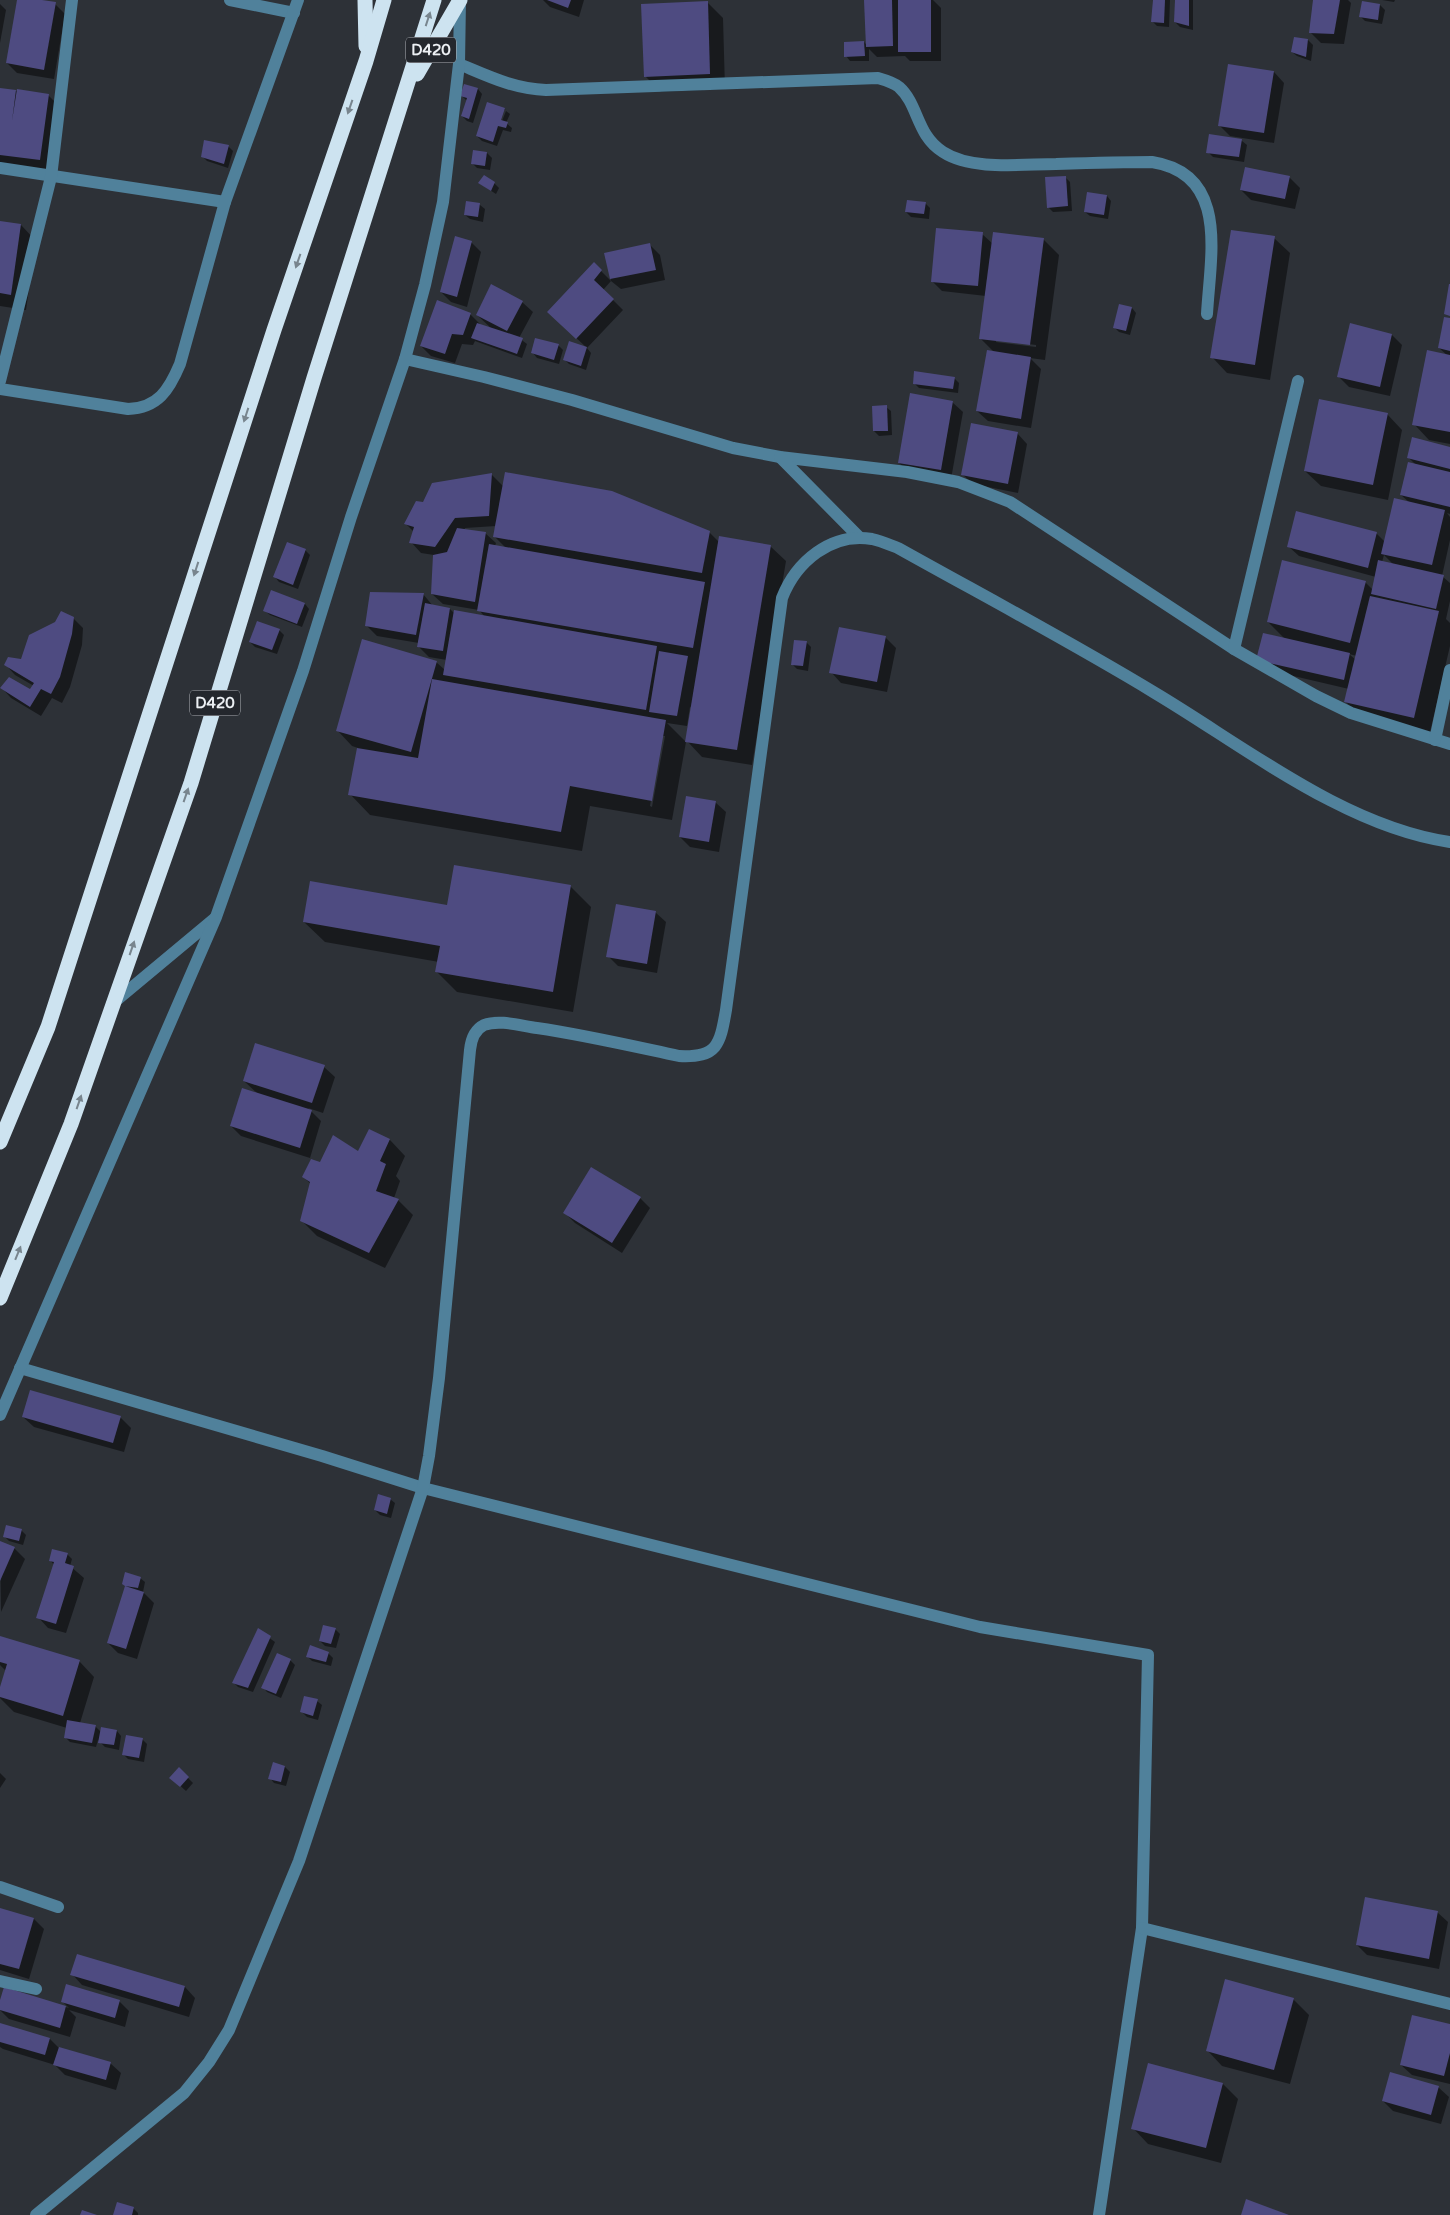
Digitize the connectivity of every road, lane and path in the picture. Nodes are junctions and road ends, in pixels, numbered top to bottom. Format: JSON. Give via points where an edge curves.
{"nodes":[{"id":1,"x":72,"y":0,"type":"edge"},
{"id":2,"x":230,"y":0,"type":"edge"},
{"id":3,"x":298,"y":0,"type":"edge"},
{"id":4,"x":365,"y":0,"type":"edge"},
{"id":5,"x":384,"y":0,"type":"edge"},
{"id":6,"x":434,"y":0,"type":"edge"},
{"id":7,"x":460,"y":0,"type":"edge"},
{"id":8,"x":294,"y":13,"type":"junction"},
{"id":9,"x":366,"y":61,"type":"junction"},
{"id":10,"x":459,"y":64,"type":"junction"},
{"id":11,"x":402,"y":99,"type":"junction"},
{"id":12,"x":0,"y":168,"type":"edge"},
{"id":13,"x":51,"y":177,"type":"junction"},
{"id":14,"x":225,"y":202,"type":"junction"},
{"id":15,"x":1207,"y":314,"type":"dead end"},
{"id":16,"x":405,"y":359,"type":"junction"},
{"id":17,"x":0,"y":381,"type":"edge"},
{"id":18,"x":1298,"y":381,"type":"dead end"},
{"id":19,"x":0,"y":389,"type":"edge"},
{"id":20,"x":780,"y":457,"type":"junction"},
{"id":21,"x":860,"y":538,"type":"junction"},
{"id":22,"x":1234,"y":649,"type":"junction"},
{"id":23,"x":1450,"y":670,"type":"edge"},
{"id":24,"x":1436,"y":740,"type":"junction"},
{"id":25,"x":1450,"y":744,"type":"edge"},
{"id":26,"x":1450,"y":842,"type":"edge"},
{"id":27,"x":216,"y":917,"type":"junction"},
{"id":28,"x":112,"y":1004,"type":"junction"},
{"id":29,"x":0,"y":1142,"type":"edge"},
{"id":30,"x":0,"y":1298,"type":"edge"},
{"id":31,"x":20,"y":1368,"type":"junction"},
{"id":32,"x":0,"y":1415,"type":"edge"},
{"id":33,"x":423,"y":1488,"type":"junction"},
{"id":34,"x":0,"y":1888,"type":"edge"},
{"id":35,"x":58,"y":1906,"type":"dead end"},
{"id":36,"x":1142,"y":1928,"type":"junction"},
{"id":37,"x":0,"y":1981,"type":"edge"},
{"id":38,"x":36,"y":1989,"type":"dead end"},
{"id":39,"x":1450,"y":2004,"type":"edge"},
{"id":40,"x":36,"y":2215,"type":"edge"},
{"id":41,"x":1099,"y":2215,"type":"edge"}],
"edges":[{"from":1,"to":13,"type":"street"},
{"from":2,"to":8,"type":"street"},
{"from":3,"to":8,"type":"street"},
{"from":4,"to":9,"type":"highway"},
{"from":5,"to":9,"type":"highway"},
{"from":11,"to":6,"type":"highway","one_way":true},
{"from":7,"to":10,"type":"street"},
{"from":7,"to":11,"type":"highway","number":"D420"},
{"from":8,"to":14,"type":"street"},
{"from":9,"to":29,"type":"highway","one_way":true,"via":[[274,330],[48,1027]]},
{"from":10,"to":15,"type":"street","via":[[512,86],[546,90],[878,78],[899,87],[930,141],[955,158],[993,165],[1152,162],[1170,165],[1182,171],[1200,190],[1207,207],[1212,233]]},
{"from":10,"to":16,"type":"street","via":[[443,202]]},
{"from":28,"to":11,"type":"highway","number":"D420","one_way":true,"via":[[191,783]]},
{"from":12,"to":13,"type":"street"},
{"from":13,"to":14,"type":"street"},
{"from":13,"to":17,"type":"street"},
{"from":14,"to":19,"type":"street","via":[[180,364],[160,398],[143,408],[128,409]]},
{"from":16,"to":20,"type":"street","via":[[572,400],[733,448]]},
{"from":16,"to":27,"type":"street","via":[[303,671]]},
{"from":18,"to":22,"type":"street"},
{"from":20,"to":21,"type":"street"},
{"from":20,"to":22,"type":"street","via":[[908,472],[986,491],[1058,532]]},
{"from":21,"to":26,"type":"street","via":[[898,548],[1086,651],[1338,804],[1408,833]]},
{"from":21,"to":33,"type":"street","via":[[836,542],[807,559],[794,572],[782,598],[723,1030],[712,1051],[695,1057],[679,1056],[579,1034],[497,1023],[483,1026],[471,1040],[439,1378]]},
{"from":22,"to":24,"type":"street","via":[[1351,713]]},
{"from":23,"to":24,"type":"street"},
{"from":24,"to":25,"type":"street"},
{"from":27,"to":28,"type":"street"},
{"from":27,"to":31,"type":"street"},
{"from":30,"to":28,"type":"highway","number":"D420","one_way":true,"via":[[71,1124]]},
{"from":31,"to":32,"type":"street"},
{"from":31,"to":33,"type":"street"},
{"from":33,"to":36,"type":"street","via":[[980,1627],[1148,1654]]},
{"from":33,"to":40,"type":"street","via":[[299,1861],[229,2030],[209,2062],[184,2092]]},
{"from":34,"to":35,"type":"street"},
{"from":36,"to":39,"type":"street"},
{"from":36,"to":41,"type":"street"},
{"from":37,"to":38,"type":"street"}]}
